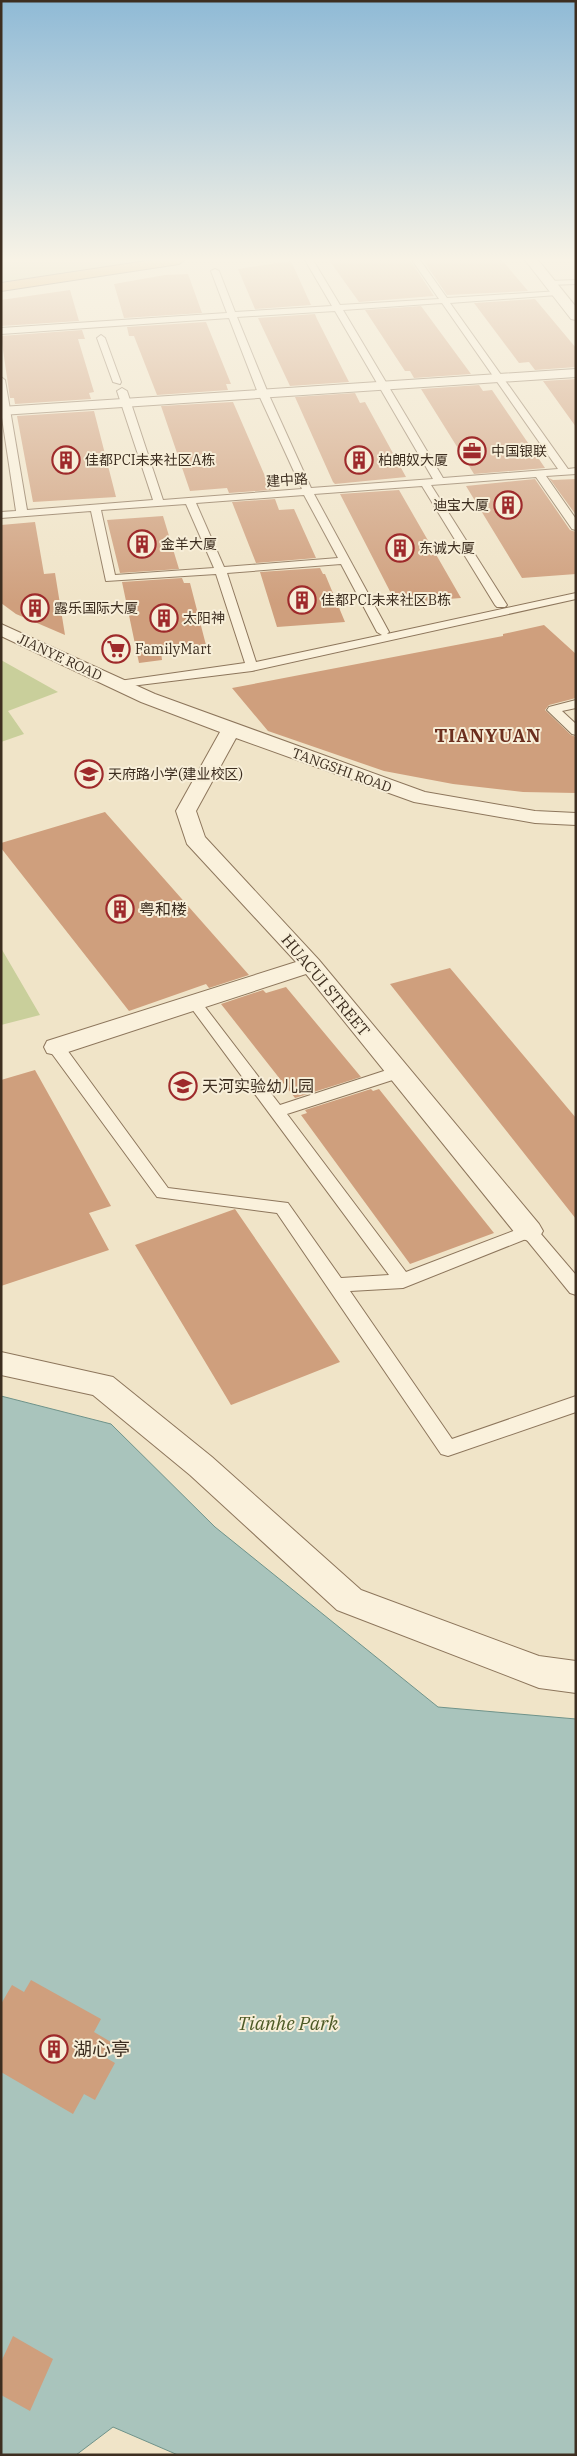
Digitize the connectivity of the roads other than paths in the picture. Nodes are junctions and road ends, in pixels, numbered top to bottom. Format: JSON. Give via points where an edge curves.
{"nodes":[{"id":1,"x":115,"y":375,"type":"edge"},
{"id":2,"x":255,"y":375,"type":"edge"},
{"id":3,"x":378,"y":375,"type":"edge"},
{"id":4,"x":495,"y":375,"type":"edge"},
{"id":5,"x":551,"y":375,"type":"edge"},
{"id":6,"x":497,"y":378,"type":"junction"},
{"id":7,"x":1,"y":380,"type":"edge"},
{"id":8,"x":384,"y":385,"type":"junction"},
{"id":9,"x":122,"y":392,"type":"junction"},
{"id":10,"x":262,"y":393,"type":"junction"},
{"id":11,"x":4,"y":411,"type":"edge"},
{"id":12,"x":570,"y":472,"type":"edge"},
{"id":13,"x":539,"y":474,"type":"junction"},
{"id":14,"x":440,"y":482,"type":"junction"},
{"id":15,"x":425,"y":483,"type":"junction"},
{"id":16,"x":308,"y":492,"type":"junction"},
{"id":17,"x":190,"y":501,"type":"junction"},
{"id":18,"x":159,"y":503,"type":"junction"},
{"id":19,"x":95,"y":508,"type":"junction"},
{"id":20,"x":22,"y":514,"type":"junction"},
{"id":21,"x":1,"y":515,"type":"edge"},
{"id":22,"x":576,"y":527,"type":"edge"},
{"id":23,"x":343,"y":561,"type":"junction"},
{"id":24,"x":221,"y":572,"type":"junction"},
{"id":25,"x":576,"y":596,"type":"edge"},
{"id":26,"x":501,"y":604,"type":"dead end"},
{"id":27,"x":1,"y":629,"type":"edge"},
{"id":28,"x":383,"y":632,"type":"dead end"},
{"id":29,"x":252,"y":666,"type":"junction"},
{"id":30,"x":119,"y":685,"type":"junction"},
{"id":31,"x":576,"y":704,"type":"edge"},
{"id":32,"x":231,"y":729,"type":"junction"},
{"id":33,"x":576,"y":730,"type":"edge"},
{"id":34,"x":576,"y":819,"type":"edge"},
{"id":35,"x":311,"y":965,"type":"junction"},
{"id":36,"x":194,"y":1002,"type":"junction"},
{"id":37,"x":56,"y":1047,"type":"joint"},
{"id":38,"x":399,"y":1072,"type":"junction"},
{"id":39,"x":276,"y":1112,"type":"junction"},
{"id":40,"x":529,"y":1232,"type":"junction"},
{"id":41,"x":403,"y":1281,"type":"junction"},
{"id":42,"x":337,"y":1285,"type":"junction"},
{"id":43,"x":576,"y":1288,"type":"edge"},
{"id":44,"x":1,"y":1363,"type":"edge"},
{"id":45,"x":576,"y":1404,"type":"edge"},
{"id":46,"x":576,"y":1677,"type":"edge"}],
"edges":[{"from":1,"to":9,"type":"lane"},
{"from":2,"to":10,"type":"lane"},
{"from":3,"to":8,"type":"lane"},
{"from":4,"to":6,"type":"lane"},
{"from":5,"to":6,"type":"street"},
{"from":6,"to":8,"type":"street"},
{"from":6,"to":12,"type":"lane"},
{"from":7,"to":11,"type":"lane"},
{"from":8,"to":10,"type":"street"},
{"from":8,"to":14,"type":"lane"},
{"from":9,"to":10,"type":"street"},
{"from":9,"to":11,"type":"street"},
{"from":9,"to":18,"type":"lane"},
{"from":10,"to":16,"type":"lane"},
{"from":11,"to":20,"type":"lane"},
{"from":12,"to":13,"type":"lane","name":"建中路"},
{"from":13,"to":14,"type":"lane","name":"建中路"},
{"from":13,"to":22,"type":"lane"},
{"from":14,"to":15,"type":"lane","name":"建中路"},
{"from":15,"to":16,"type":"lane","name":"建中路"},
{"from":15,"to":26,"type":"lane"},
{"from":16,"to":17,"type":"lane","name":"建中路"},
{"from":16,"to":23,"type":"lane"},
{"from":17,"to":18,"type":"lane","name":"建中路"},
{"from":17,"to":24,"type":"lane"},
{"from":18,"to":19,"type":"lane","name":"建中路"},
{"from":19,"to":20,"type":"lane","name":"建中路"},
{"from":19,"to":24,"type":"lane","via":[[110,579]]},
{"from":20,"to":21,"type":"lane","name":"建中路"},
{"from":23,"to":24,"type":"lane"},
{"from":23,"to":28,"type":"lane"},
{"from":24,"to":29,"type":"lane"},
{"from":25,"to":29,"type":"lane"},
{"from":27,"to":30,"type":"street","name":"JIANYE ROAD"},
{"from":29,"to":30,"type":"lane"},
{"from":30,"to":32,"type":"street","name":"TANGSHI ROAD"},
{"from":31,"to":33,"type":"lane","via":[[553,710]]},
{"from":32,"to":34,"type":"street","name":"TANGSHI ROAD","via":[[421,798],[535,817]]},
{"from":32,"to":35,"type":"street","name":"HUACUI STREET","via":[[186,811],[195,839]]},
{"from":35,"to":36,"type":"street"},
{"from":35,"to":38,"type":"street","name":"HUACUI STREET"},
{"from":36,"to":37,"type":"street"},
{"from":36,"to":39,"type":"lane"},
{"from":37,"to":42,"type":"lane","via":[[163,1193],[282,1207]]},
{"from":38,"to":39,"type":"lane"},
{"from":38,"to":40,"type":"street","name":"HUACUI STREET"},
{"from":39,"to":41,"type":"lane"},
{"from":40,"to":41,"type":"lane"},
{"from":40,"to":43,"type":"lane"},
{"from":41,"to":42,"type":"lane"},
{"from":42,"to":45,"type":"lane","via":[[448,1448]]},
{"from":44,"to":46,"type":"street","via":[[102,1385],[201,1466],[349,1600],[539,1672]]}]}
